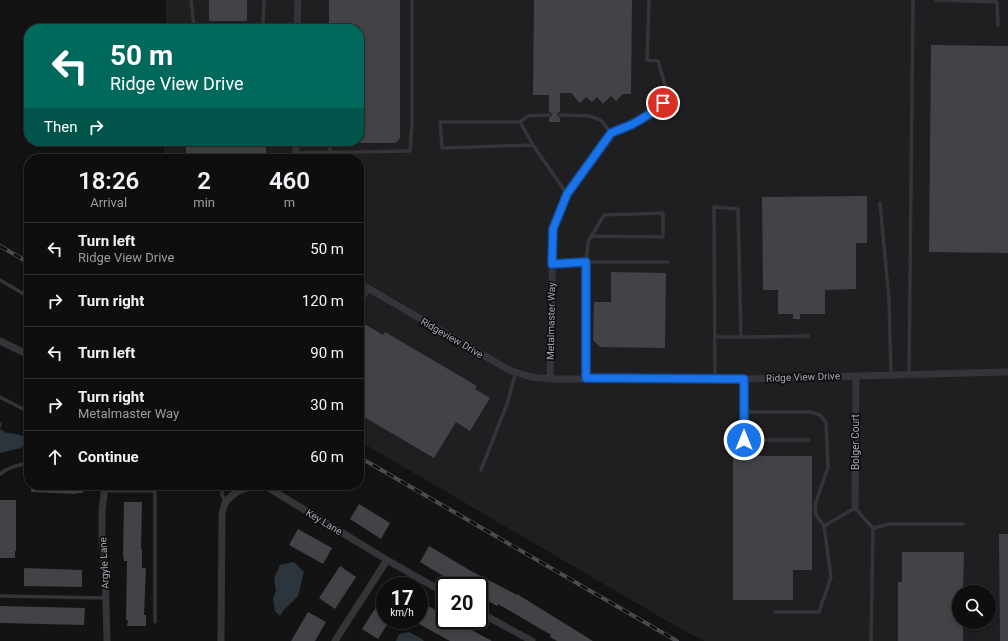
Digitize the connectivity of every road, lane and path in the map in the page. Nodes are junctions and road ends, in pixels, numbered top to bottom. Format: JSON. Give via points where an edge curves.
{"nodes":[{"id":1,"x":191,"y":0,"type":"edge"},
{"id":2,"x":264,"y":0,"type":"edge"},
{"id":3,"x":298,"y":0,"type":"edge"},
{"id":4,"x":412,"y":0,"type":"edge"},
{"id":5,"x":649,"y":0,"type":"edge"},
{"id":6,"x":912,"y":0,"type":"edge"},
{"id":7,"x":936,"y":0,"type":"edge"},
{"id":8,"x":997,"y":1,"type":"edge"},
{"id":9,"x":194,"y":24,"type":"edge"},
{"id":10,"x":263,"y":24,"type":"edge"},
{"id":11,"x":298,"y":24,"type":"edge"},
{"id":12,"x":998,"y":26,"type":"dead end"},
{"id":13,"x":549,"y":115,"type":"dead end"},
{"id":14,"x":560,"y":115,"type":"dead end"},
{"id":15,"x":520,"y":122,"type":"junction"},
{"id":16,"x":611,"y":133,"type":"junction"},
{"id":17,"x":532,"y":145,"type":"junction"},
{"id":18,"x":330,"y":146,"type":"edge"},
{"id":19,"x":330,"y":152,"type":"junction"},
{"id":20,"x":313,"y":154,"type":"edge"},
{"id":21,"x":567,"y":194,"type":"junction"},
{"id":22,"x":880,"y":203,"type":"dead end"},
{"id":23,"x":591,"y":236,"type":"junction"},
{"id":24,"x":586,"y":262,"type":"junction"},
{"id":25,"x":668,"y":262,"type":"dead end"},
{"id":26,"x":552,"y":264,"type":"junction"},
{"id":27,"x":0,"y":280,"type":"edge"},
{"id":28,"x":364,"y":286,"type":"edge"},
{"id":29,"x":369,"y":290,"type":"junction"},
{"id":30,"x":24,"y":295,"type":"edge"},
{"id":31,"x":364,"y":297,"type":"edge"},
{"id":32,"x":808,"y":336,"type":"dead end"},
{"id":33,"x":715,"y":337,"type":"junction"},
{"id":34,"x":741,"y":337,"type":"junction"},
{"id":35,"x":0,"y":341,"type":"edge"},
{"id":36,"x":24,"y":353,"type":"edge"},
{"id":37,"x":516,"y":372,"type":"junction"},
{"id":38,"x":1008,"y":372,"type":"edge"},
{"id":39,"x":909,"y":374,"type":"junction"},
{"id":40,"x":891,"y":375,"type":"junction"},
{"id":41,"x":856,"y":376,"type":"junction"},
{"id":42,"x":586,"y":378,"type":"junction"},
{"id":43,"x":550,"y":379,"type":"junction"},
{"id":44,"x":715,"y":379,"type":"junction"},
{"id":45,"x":744,"y":379,"type":"junction"},
{"id":46,"x":0,"y":398,"type":"edge"},
{"id":47,"x":24,"y":410,"type":"edge"},
{"id":48,"x":745,"y":412,"type":"junction"},
{"id":49,"x":809,"y":440,"type":"dead end"},
{"id":50,"x":24,"y":464,"type":"edge"},
{"id":51,"x":481,"y":470,"type":"dead end"},
{"id":52,"x":0,"y":474,"type":"edge"},
{"id":53,"x":105,"y":490,"type":"edge"},
{"id":54,"x":138,"y":490,"type":"edge"},
{"id":55,"x":222,"y":490,"type":"edge"},
{"id":56,"x":240,"y":490,"type":"edge"},
{"id":57,"x":270,"y":490,"type":"edge"},
{"id":58,"x":155,"y":491,"type":"joint"},
{"id":59,"x":225,"y":504,"type":"junction"},
{"id":60,"x":855,"y":508,"type":"junction"},
{"id":61,"x":963,"y":524,"type":"dead end"},
{"id":62,"x":824,"y":526,"type":"junction"},
{"id":63,"x":873,"y":528,"type":"junction"},
{"id":64,"x":387,"y":560,"type":"junction"},
{"id":65,"x":436,"y":588,"type":"edge"},
{"id":66,"x":0,"y":596,"type":"edge"},
{"id":67,"x":106,"y":598,"type":"junction"},
{"id":68,"x":775,"y":612,"type":"dead end"},
{"id":69,"x":488,"y":617,"type":"edge"},
{"id":70,"x":154,"y":622,"type":"dead end"},
{"id":71,"x":107,"y":641,"type":"edge"},
{"id":72,"x":221,"y":641,"type":"edge"},
{"id":73,"x":335,"y":641,"type":"edge"},
{"id":74,"x":532,"y":641,"type":"edge"},
{"id":75,"x":871,"y":641,"type":"edge"}],
"edges":[{"from":1,"to":9,"type":"lane"},
{"from":2,"to":10,"type":"lane"},
{"from":3,"to":11,"type":"street"},
{"from":4,"to":19,"type":"lane","via":[[410,151]]},
{"from":5,"to":16,"type":"lane","via":[[647,60],[658,61],[666,85],[663,103],[658,109],[633,124]]},
{"from":6,"to":39,"type":"lane"},
{"from":7,"to":8,"type":"lane"},
{"from":8,"to":12,"type":"lane"},
{"from":13,"to":15,"type":"lane","via":[[528,116]]},
{"from":14,"to":16,"type":"lane","via":[[589,116],[601,120]]},
{"from":15,"to":17,"type":"lane"},
{"from":15,"to":17,"type":"lane","via":[[440,122],[442,148]]},
{"from":16,"to":21,"type":"lane"},
{"from":17,"to":21,"type":"lane"},
{"from":18,"to":19,"type":"lane"},
{"from":19,"to":20,"type":"lane"},
{"from":21,"to":26,"type":"street","name":"Metalmaster Way","via":[[553,229]]},
{"from":22,"to":40,"type":"lane","via":[[889,299]]},
{"from":23,"to":23,"type":"lane","via":[[604,215],[662,213],[663,237]]},
{"from":23,"to":24,"type":"lane"},
{"from":24,"to":25,"type":"lane"},
{"from":24,"to":26,"type":"lane"},
{"from":24,"to":42,"type":"lane"},
{"from":26,"to":43,"type":"street","name":"Metalmaster Way"},
{"from":27,"to":30,"type":"lane"},
{"from":28,"to":29,"type":"street","name":"Ridgeview Drive"},
{"from":29,"to":31,"type":"lane"},
{"from":29,"to":37,"type":"street","name":"Ridgeview Drive"},
{"from":32,"to":34,"type":"lane"},
{"from":33,"to":34,"type":"lane"},
{"from":33,"to":34,"type":"lane","via":[[714,207],[738,209]]},
{"from":33,"to":44,"type":"lane"},
{"from":35,"to":36,"type":"street"},
{"from":37,"to":43,"type":"street","name":"Ridgeview Drive"},
{"from":37,"to":51,"type":"lane","via":[[507,404]]},
{"from":38,"to":39,"type":"street","name":"Ridge View Drive"},
{"from":39,"to":40,"type":"street","name":"Ridge View Drive"},
{"from":40,"to":41,"type":"street","name":"Ridge View Drive"},
{"from":41,"to":45,"type":"street","name":"Ridge View Drive"},
{"from":41,"to":60,"type":"street","name":"Bolger Court"},
{"from":42,"to":43,"type":"street","name":"Ridge View Drive"},
{"from":42,"to":44,"type":"street","name":"Ridge View Drive"},
{"from":44,"to":45,"type":"street","name":"Ridge View Drive"},
{"from":45,"to":48,"type":"lane"},
{"from":46,"to":47,"type":"lane"},
{"from":48,"to":49,"type":"lane","via":[[744,440]]},
{"from":48,"to":62,"type":"lane","via":[[811,412],[820,415],[826,422],[828,468],[815,504],[816,515]]},
{"from":50,"to":52,"type":"lane","via":[[7,468]]},
{"from":53,"to":67,"type":"street","name":"Argyle Lane","via":[[102,539]]},
{"from":54,"to":58,"type":"lane"},
{"from":55,"to":59,"type":"lane"},
{"from":56,"to":59,"type":"street","name":"Key Lane"},
{"from":57,"to":64,"type":"street","name":"Key Lane"},
{"from":58,"to":70,"type":"lane"},
{"from":59,"to":72,"type":"street","via":[[222,514]]},
{"from":60,"to":62,"type":"lane"},
{"from":60,"to":63,"type":"lane"},
{"from":61,"to":63,"type":"lane","via":[[889,524]]},
{"from":62,"to":68,"type":"lane","via":[[831,577],[819,612]]},
{"from":63,"to":75,"type":"lane"},
{"from":64,"to":65,"type":"street","name":"Key Lane"},
{"from":64,"to":73,"type":"street"},
{"from":66,"to":67,"type":"lane"},
{"from":67,"to":71,"type":"street","name":"Argyle Lane"},
{"from":69,"to":74,"type":"street"}]}
